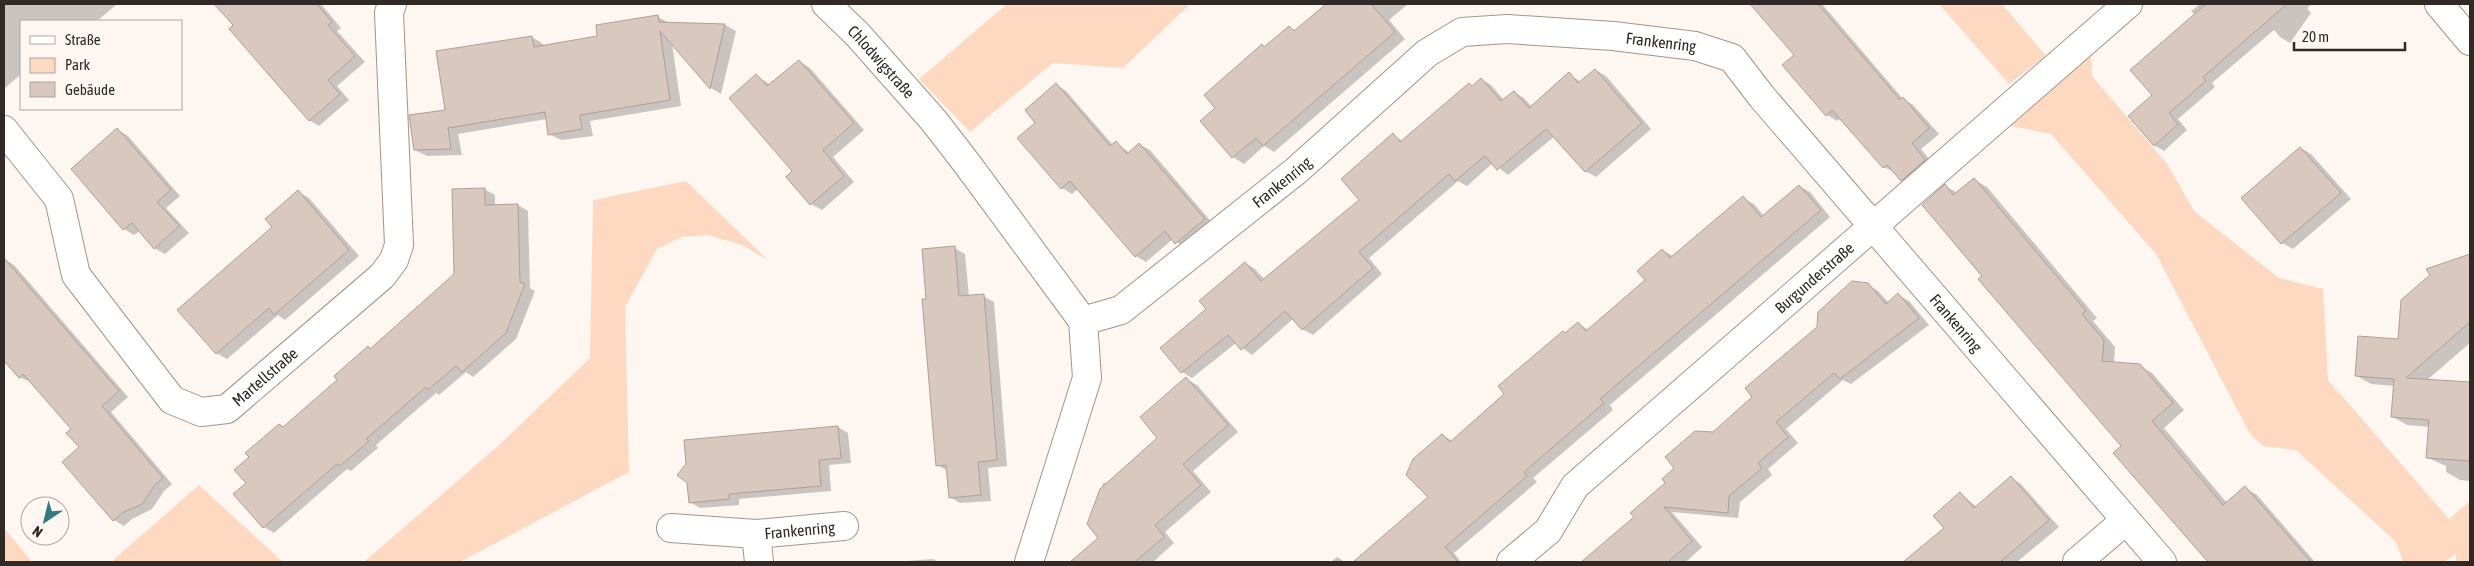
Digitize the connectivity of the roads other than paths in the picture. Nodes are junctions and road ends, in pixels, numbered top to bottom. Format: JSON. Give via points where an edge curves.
{"nodes":[{"id":1,"x":392,"y":4,"type":"edge"},
{"id":2,"x":826,"y":4,"type":"edge"},
{"id":3,"x":2128,"y":4,"type":"edge"},
{"id":4,"x":2439,"y":4,"type":"edge"},
{"id":5,"x":2470,"y":41,"type":"edge"},
{"id":6,"x":4,"y":130,"type":"edge"},
{"id":7,"x":1873,"y":226,"type":"junction"},
{"id":8,"x":1083,"y":321,"type":"junction"},
{"id":9,"x":2125,"y":522,"type":"junction"},
{"id":10,"x":844,"y":526,"type":"dead end"},
{"id":11,"x":671,"y":528,"type":"dead end"},
{"id":12,"x":756,"y":534,"type":"junction"},
{"id":13,"x":759,"y":562,"type":"edge"},
{"id":14,"x":1029,"y":562,"type":"edge"},
{"id":15,"x":1511,"y":562,"type":"edge"},
{"id":16,"x":2077,"y":562,"type":"edge"},
{"id":17,"x":2162,"y":562,"type":"edge"}],
"edges":[{"from":1,"to":6,"type":"street","name":"Martellstraße","via":[[389,14],[399,244],[394,260],[382,276],[227,409],[201,412],[172,400],[76,275],[59,199]]},
{"from":2,"to":8,"type":"street","name":"Chlodwigstraße","via":[[934,121]]},
{"from":3,"to":7,"type":"street","name":"Burgunderstraße"},
{"from":4,"to":5,"type":"street"},
{"from":7,"to":8,"type":"street","name":"Frankenring","via":[[1732,58],[1695,46],[1613,36],[1507,29],[1462,32],[1427,52],[1297,170],[1121,310]]},
{"from":7,"to":9,"type":"street","name":"Frankenring"},
{"from":7,"to":15,"type":"street","name":"Burgunderstraße","via":[[1575,486],[1548,531]]},
{"from":8,"to":14,"type":"street","via":[[1087,378]]},
{"from":9,"to":16,"type":"street"},
{"from":9,"to":17,"type":"street","name":"Frankenring"},
{"from":10,"to":12,"type":"street","name":"Frankenring"},
{"from":11,"to":12,"type":"street","name":"Frankenring"},
{"from":12,"to":13,"type":"street","name":"Frankenring"}]}
